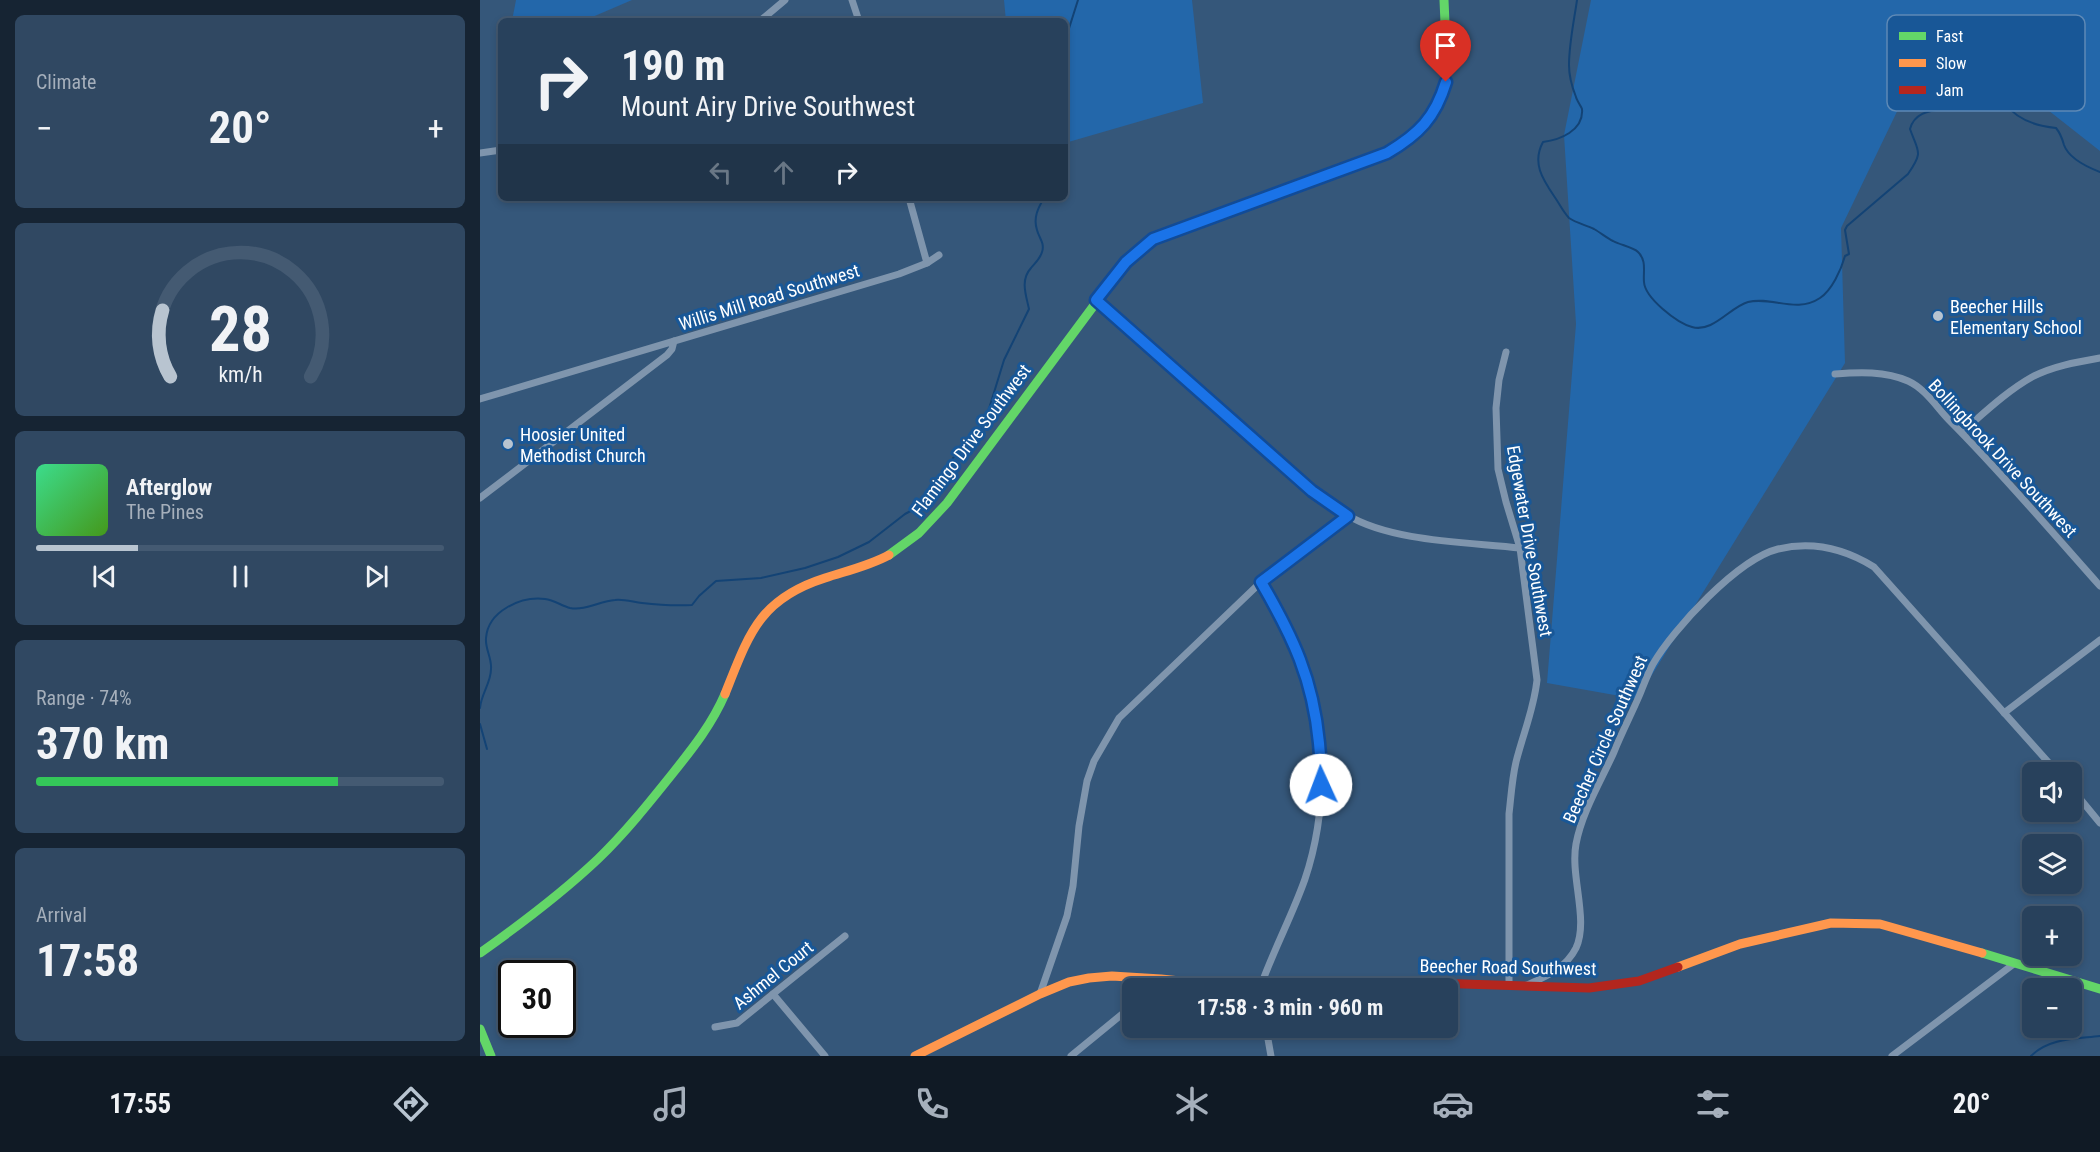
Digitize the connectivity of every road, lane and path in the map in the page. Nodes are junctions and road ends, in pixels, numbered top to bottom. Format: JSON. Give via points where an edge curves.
{"nodes":[{"id":1,"x":785,"y":0,"type":"edge"},
{"id":2,"x":852,"y":0,"type":"edge"},
{"id":3,"x":1444,"y":0,"type":"edge"},
{"id":4,"x":764,"y":18,"type":"edge"},
{"id":5,"x":858,"y":18,"type":"edge"},
{"id":6,"x":498,"y":150,"type":"edge"},
{"id":7,"x":480,"y":153,"type":"edge"},
{"id":8,"x":910,"y":201,"type":"edge"},
{"id":9,"x":939,"y":255,"type":"dead end"},
{"id":10,"x":927,"y":263,"type":"junction"},
{"id":11,"x":1096,"y":300,"type":"junction"},
{"id":12,"x":674,"y":341,"type":"junction"},
{"id":13,"x":1506,"y":352,"type":"dead end"},
{"id":14,"x":2100,"y":358,"type":"edge"},
{"id":15,"x":1835,"y":374,"type":"dead end"},
{"id":16,"x":480,"y":399,"type":"edge"},
{"id":17,"x":1962,"y":432,"type":"junction"},
{"id":18,"x":480,"y":498,"type":"edge"},
{"id":19,"x":1348,"y":516,"type":"junction"},
{"id":20,"x":1520,"y":548,"type":"junction"},
{"id":21,"x":1261,"y":582,"type":"junction"},
{"id":22,"x":2100,"y":586,"type":"edge"},
{"id":23,"x":2100,"y":640,"type":"edge"},
{"id":24,"x":2004,"y":713,"type":"junction"},
{"id":25,"x":2048,"y":762,"type":"edge"},
{"id":26,"x":2082,"y":801,"type":"edge"},
{"id":27,"x":2100,"y":823,"type":"edge"},
{"id":28,"x":845,"y":936,"type":"dead end"},
{"id":29,"x":480,"y":953,"type":"edge"},
{"id":30,"x":2015,"y":963,"type":"junction"},
{"id":31,"x":1145,"y":978,"type":"edge"},
{"id":32,"x":1264,"y":978,"type":"edge"},
{"id":33,"x":1458,"y":984,"type":"edge"},
{"id":34,"x":1509,"y":985,"type":"junction"},
{"id":35,"x":1527,"y":985,"type":"junction"},
{"id":36,"x":2100,"y":989,"type":"edge"},
{"id":37,"x":773,"y":994,"type":"junction"},
{"id":38,"x":1040,"y":994,"type":"junction"},
{"id":39,"x":1122,"y":1014,"type":"edge"},
{"id":40,"x":715,"y":1027,"type":"dead end"},
{"id":41,"x":480,"y":1029,"type":"edge"},
{"id":42,"x":1268,"y":1038,"type":"edge"},
{"id":43,"x":491,"y":1056,"type":"edge"},
{"id":44,"x":825,"y":1056,"type":"edge"},
{"id":45,"x":915,"y":1056,"type":"edge"},
{"id":46,"x":1071,"y":1056,"type":"edge"},
{"id":47,"x":1271,"y":1056,"type":"edge"},
{"id":48,"x":1892,"y":1056,"type":"edge"}],
"edges":[{"from":1,"to":4,"type":"street"},
{"from":2,"to":5,"type":"street"},
{"from":3,"to":11,"type":"street","name":"Flamingo Drive Southwest","via":[[1446,82],[1433,112],[1416,134],[1387,153],[1153,239],[1126,262]]},
{"from":6,"to":7,"type":"street"},
{"from":8,"to":10,"type":"street"},
{"from":9,"to":10,"type":"street","name":"Willis Mill Road Southwest"},
{"from":10,"to":12,"type":"street","name":"Willis Mill Road Southwest"},
{"from":11,"to":19,"type":"street","via":[[1312,491]]},
{"from":11,"to":29,"type":"street","name":"Flamingo Drive Southwest","via":[[926,528],[886,557],[798,588],[772,604],[753,629],[709,726],[638,817],[553,900]]},
{"from":12,"to":16,"type":"street"},
{"from":12,"to":18,"type":"street","name":"Willis Mill Road Southwest","via":[[667,355]]},
{"from":13,"to":20,"type":"street","name":"Edgewater Drive Southwest","via":[[1497,408],[1498,469]]},
{"from":14,"to":17,"type":"street","via":[[2064,365],[2033,377]]},
{"from":15,"to":17,"type":"street","name":"Bollingbrook Drive Southwest","via":[[1870,372],[1908,381]]},
{"from":17,"to":22,"type":"street","name":"Bollingbrook Drive Southwest"},
{"from":19,"to":20,"type":"street","via":[[1407,536]]},
{"from":19,"to":21,"type":"street"},
{"from":20,"to":34,"type":"street","name":"Edgewater Drive Southwest","via":[[1537,680],[1511,788]]},
{"from":21,"to":32,"type":"street","via":[[1304,667],[1317,722],[1322,775],[1305,879]]},
{"from":21,"to":38,"type":"street","via":[[1127,709],[1104,742],[1087,781],[1067,916]]},
{"from":23,"to":24,"type":"street"},
{"from":24,"to":25,"type":"street","name":"Beecher Circle Southwest"},
{"from":24,"to":35,"type":"street","name":"Beecher Circle Southwest","via":[[1874,567],[1835,549],[1807,546],[1780,549],[1760,557],[1709,595],[1652,665],[1581,826],[1574,860],[1581,922],[1577,946],[1560,968]]},
{"from":26,"to":27,"type":"street"},
{"from":28,"to":37,"type":"street","name":"Ashmel Court"},
{"from":30,"to":35,"type":"street","name":"Beecher Road Southwest","via":[[1880,924],[1831,923],[1740,944],[1639,981],[1589,988]]},
{"from":30,"to":36,"type":"street","name":"Beecher Road Southwest"},
{"from":30,"to":48,"type":"street"},
{"from":31,"to":38,"type":"street","name":"Beecher Road Southwest","via":[[1089,978]]},
{"from":33,"to":34,"type":"street","name":"Beecher Road Southwest"},
{"from":34,"to":35,"type":"street","name":"Beecher Road Southwest"},
{"from":37,"to":40,"type":"street","name":"Ashmel Court","via":[[737,1023]]},
{"from":37,"to":44,"type":"street"},
{"from":38,"to":45,"type":"street","name":"Beecher Road Southwest"},
{"from":39,"to":46,"type":"street"},
{"from":41,"to":43,"type":"street"},
{"from":42,"to":47,"type":"street"}]}
